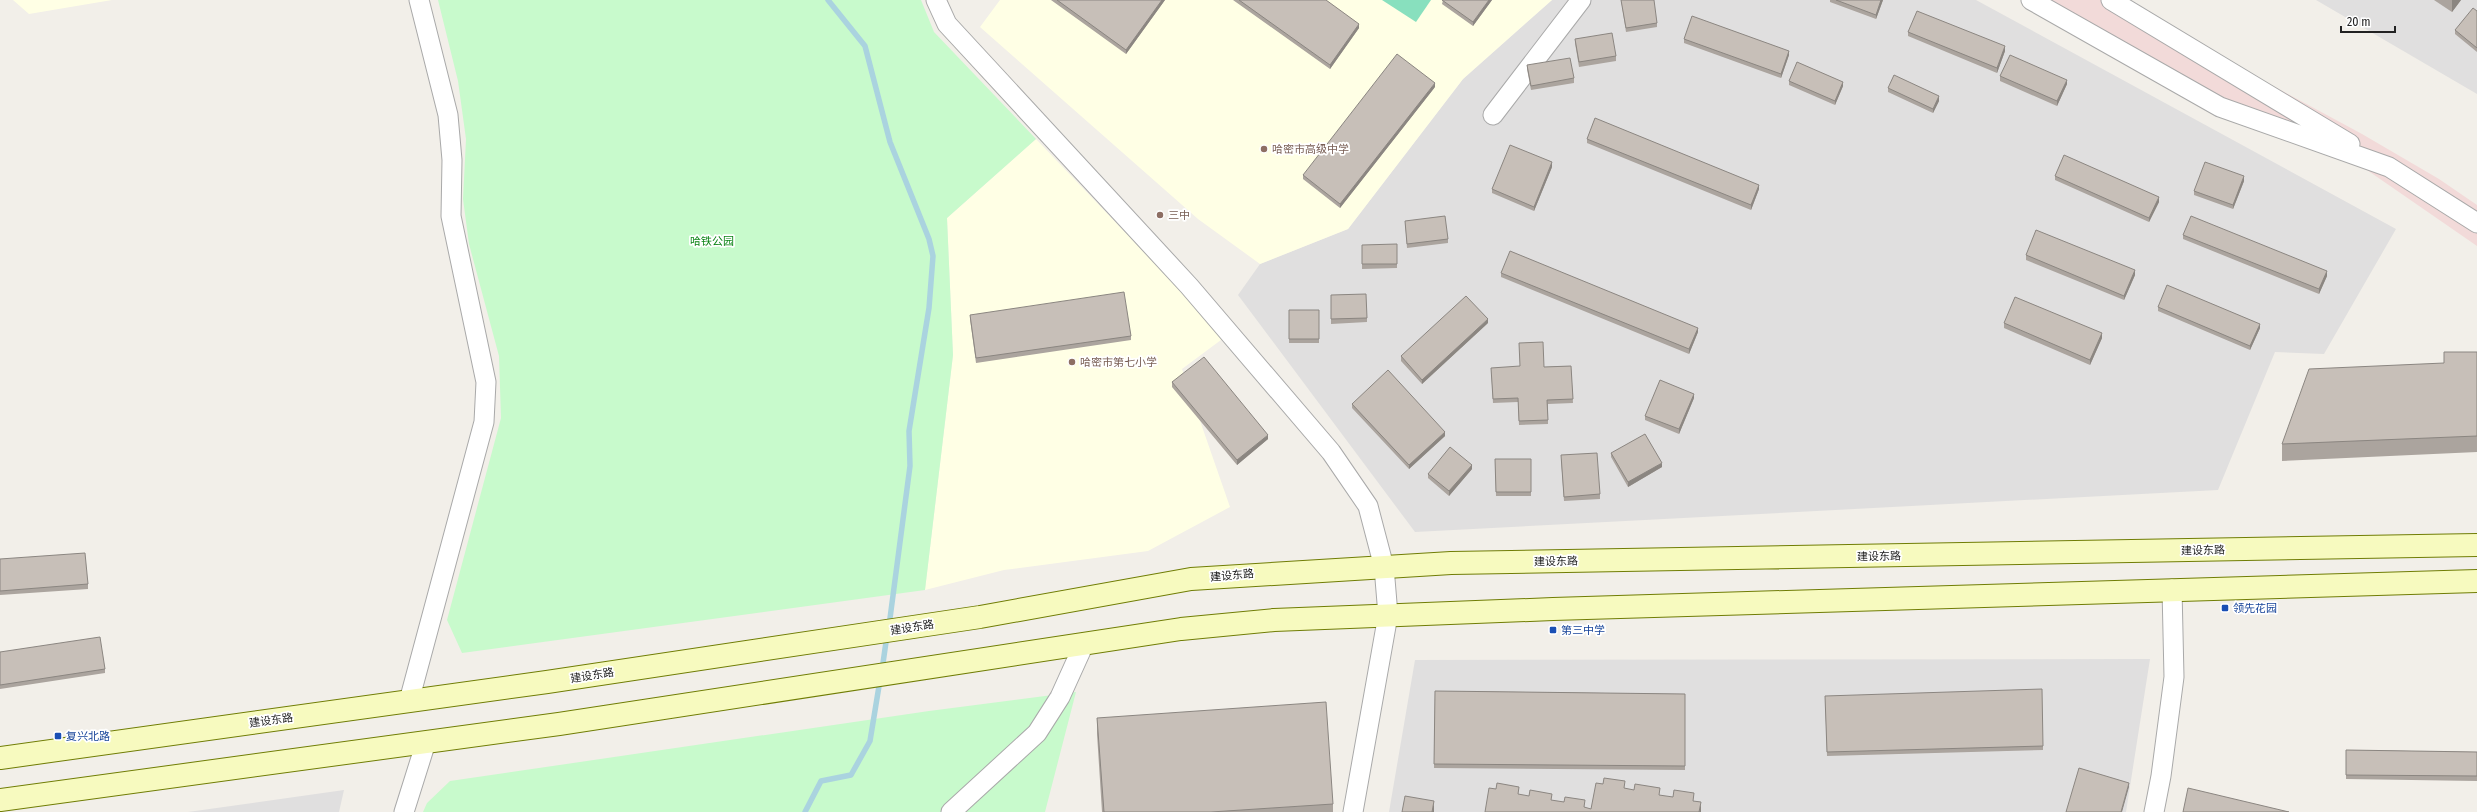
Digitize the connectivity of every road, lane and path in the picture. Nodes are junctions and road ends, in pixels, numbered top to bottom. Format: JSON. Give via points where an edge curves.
{"nodes":[{"id":1,"x":419,"y":0,"type":"edge"},
{"id":2,"x":936,"y":0,"type":"edge"},
{"id":3,"x":1581,"y":0,"type":"edge"},
{"id":4,"x":2031,"y":0,"type":"edge"},
{"id":5,"x":2111,"y":0,"type":"edge"},
{"id":6,"x":1493,"y":115,"type":"dead end"},
{"id":7,"x":2389,"y":167,"type":"junction"},
{"id":8,"x":2477,"y":223,"type":"edge"},
{"id":9,"x":2477,"y":545,"type":"edge"},
{"id":10,"x":1384,"y":567,"type":"junction"},
{"id":11,"x":2477,"y":581,"type":"edge"},
{"id":12,"x":2172,"y":589,"type":"junction"},
{"id":13,"x":1388,"y":615,"type":"junction"},
{"id":14,"x":1084,"y":644,"type":"junction"},
{"id":15,"x":409,"y":702,"type":"junction"},
{"id":16,"x":426,"y":742,"type":"junction"},
{"id":17,"x":0,"y":758,"type":"edge"},
{"id":18,"x":0,"y":800,"type":"edge"},
{"id":19,"x":404,"y":812,"type":"edge"},
{"id":20,"x":951,"y":812,"type":"edge"},
{"id":21,"x":1353,"y":812,"type":"edge"},
{"id":22,"x":2154,"y":812,"type":"edge"}],
"edges":[{"from":1,"to":15,"type":"street","via":[[448,115],[452,160],[451,216],[486,382],[484,422]]},
{"from":2,"to":10,"type":"street","via":[[947,24],[1189,286],[1331,452],[1368,506]]},
{"from":3,"to":6,"type":"street"},
{"from":4,"to":7,"type":"street","via":[[2220,107]]},
{"from":5,"to":7,"type":"street"},
{"from":7,"to":8,"type":"street"},
{"from":9,"to":10,"type":"main road","name":"建设东路","via":[[1459,563]]},
{"from":10,"to":13,"type":"street"},
{"from":10,"to":15,"type":"main road","name":"建设东路","via":[[1192,579],[980,617]]},
{"from":11,"to":12,"type":"main road"},
{"from":12,"to":13,"type":"main road"},
{"from":12,"to":22,"type":"street","via":[[2174,677]]},
{"from":13,"to":14,"type":"main road","via":[[1274,620],[1181,629]]},
{"from":13,"to":21,"type":"street"},
{"from":14,"to":16,"type":"main road"},
{"from":14,"to":20,"type":"street","via":[[1060,697],[1037,732]]},
{"from":15,"to":17,"type":"main road","name":"建设东路"},
{"from":16,"to":18,"type":"main road"},
{"from":16,"to":19,"type":"street"}]}
